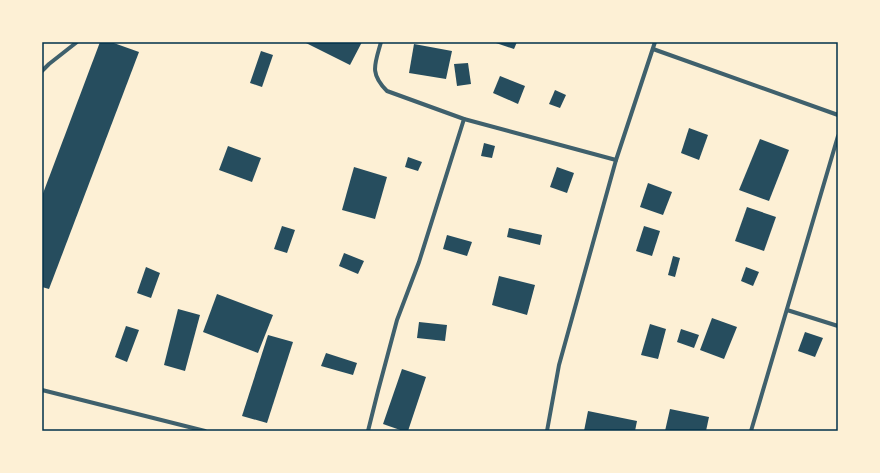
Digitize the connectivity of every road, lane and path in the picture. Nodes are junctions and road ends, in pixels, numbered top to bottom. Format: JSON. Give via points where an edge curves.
{"nodes":[{"id":1,"x":77,"y":42,"type":"edge"},
{"id":2,"x":382,"y":42,"type":"edge"},
{"id":3,"x":655,"y":42,"type":"edge"},
{"id":4,"x":653,"y":49,"type":"junction"},
{"id":5,"x":42,"y":71,"type":"edge"},
{"id":6,"x":838,"y":115,"type":"edge"},
{"id":7,"x":464,"y":119,"type":"junction"},
{"id":8,"x":838,"y":136,"type":"edge"},
{"id":9,"x":616,"y":160,"type":"junction"},
{"id":10,"x":787,"y":310,"type":"junction"},
{"id":11,"x":838,"y":326,"type":"edge"},
{"id":12,"x":42,"y":390,"type":"edge"},
{"id":13,"x":204,"y":431,"type":"edge"},
{"id":14,"x":368,"y":431,"type":"edge"},
{"id":15,"x":547,"y":431,"type":"edge"},
{"id":16,"x":751,"y":431,"type":"edge"}],
"edges":[{"from":1,"to":5,"type":"street"},
{"from":2,"to":7,"type":"street","via":[[374,66],[375,75],[387,91]]},
{"from":3,"to":4,"type":"street"},
{"from":4,"to":6,"type":"street"},
{"from":4,"to":9,"type":"street"},
{"from":7,"to":9,"type":"street"},
{"from":7,"to":14,"type":"street","via":[[419,262],[397,320]]},
{"from":8,"to":10,"type":"street"},
{"from":9,"to":15,"type":"street","via":[[559,364]]},
{"from":10,"to":11,"type":"street"},
{"from":10,"to":16,"type":"street"},
{"from":12,"to":13,"type":"street"}]}
